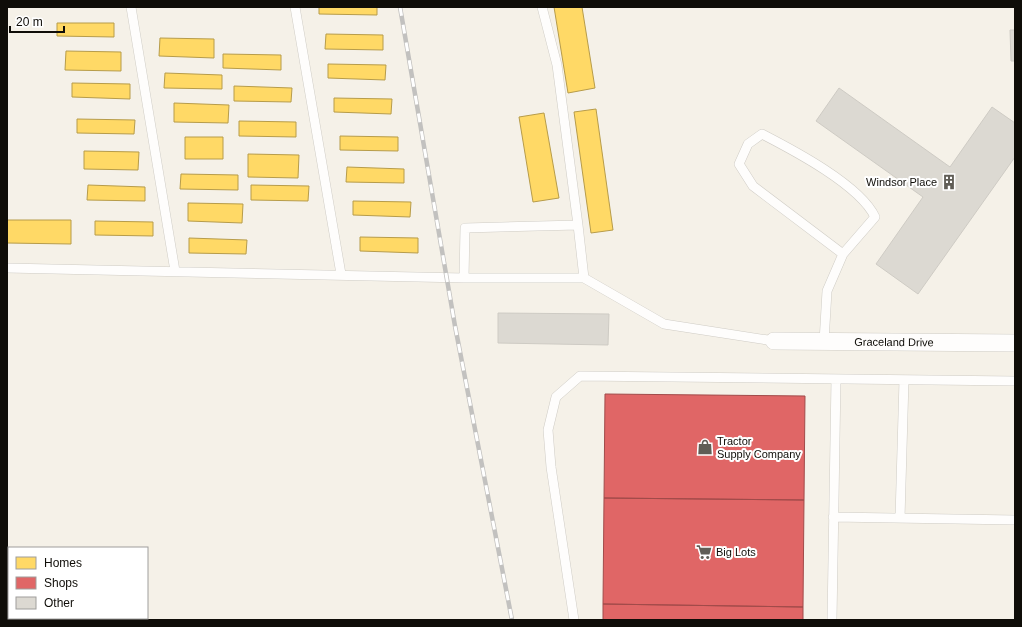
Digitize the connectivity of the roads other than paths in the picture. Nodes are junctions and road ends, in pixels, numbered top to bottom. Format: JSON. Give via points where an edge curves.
{"nodes":[{"id":1,"x":130,"y":7,"type":"edge"},
{"id":2,"x":295,"y":7,"type":"edge"},
{"id":3,"x":542,"y":7,"type":"edge"},
{"id":4,"x":578,"y":225,"type":"junction"},
{"id":5,"x":842,"y":254,"type":"junction"},
{"id":6,"x":7,"y":268,"type":"edge"},
{"id":7,"x":175,"y":271,"type":"junction"},
{"id":8,"x":341,"y":274,"type":"junction"},
{"id":9,"x":464,"y":278,"type":"junction"},
{"id":10,"x":584,"y":278,"type":"junction"},
{"id":11,"x":774,"y":341,"type":"joint"},
{"id":12,"x":824,"y":342,"type":"junction"},
{"id":13,"x":1015,"y":343,"type":"edge"},
{"id":14,"x":836,"y":379,"type":"junction"},
{"id":15,"x":904,"y":380,"type":"junction"},
{"id":16,"x":1015,"y":381,"type":"edge"},
{"id":17,"x":833,"y":517,"type":"junction"},
{"id":18,"x":900,"y":518,"type":"junction"},
{"id":19,"x":1015,"y":520,"type":"edge"},
{"id":20,"x":574,"y":620,"type":"edge"},
{"id":21,"x":832,"y":620,"type":"edge"}],
"edges":[{"from":1,"to":7,"type":"lane"},
{"from":2,"to":8,"type":"lane"},
{"from":3,"to":4,"type":"lane","via":[[557,65]]},
{"from":4,"to":9,"type":"lane","via":[[465,228]]},
{"from":4,"to":10,"type":"lane"},
{"from":5,"to":5,"type":"lane","via":[[752,186],[739,164],[748,144],[762,134],[798,152],[849,188],[871,209],[875,217]]},
{"from":5,"to":12,"type":"lane","via":[[827,291]]},
{"from":6,"to":7,"type":"lane"},
{"from":7,"to":8,"type":"lane"},
{"from":8,"to":9,"type":"lane"},
{"from":9,"to":10,"type":"lane"},
{"from":10,"to":11,"type":"lane","via":[[664,324]]},
{"from":11,"to":12,"type":"street","name":"Graceland Drive"},
{"from":12,"to":13,"type":"street","name":"Graceland Drive"},
{"from":14,"to":15,"type":"lane"},
{"from":14,"to":17,"type":"lane"},
{"from":14,"to":20,"type":"lane","via":[[580,376],[556,397],[548,430],[551,467]]},
{"from":15,"to":16,"type":"lane"},
{"from":15,"to":18,"type":"lane"},
{"from":17,"to":18,"type":"lane"},
{"from":17,"to":21,"type":"lane"},
{"from":18,"to":19,"type":"lane"}]}
